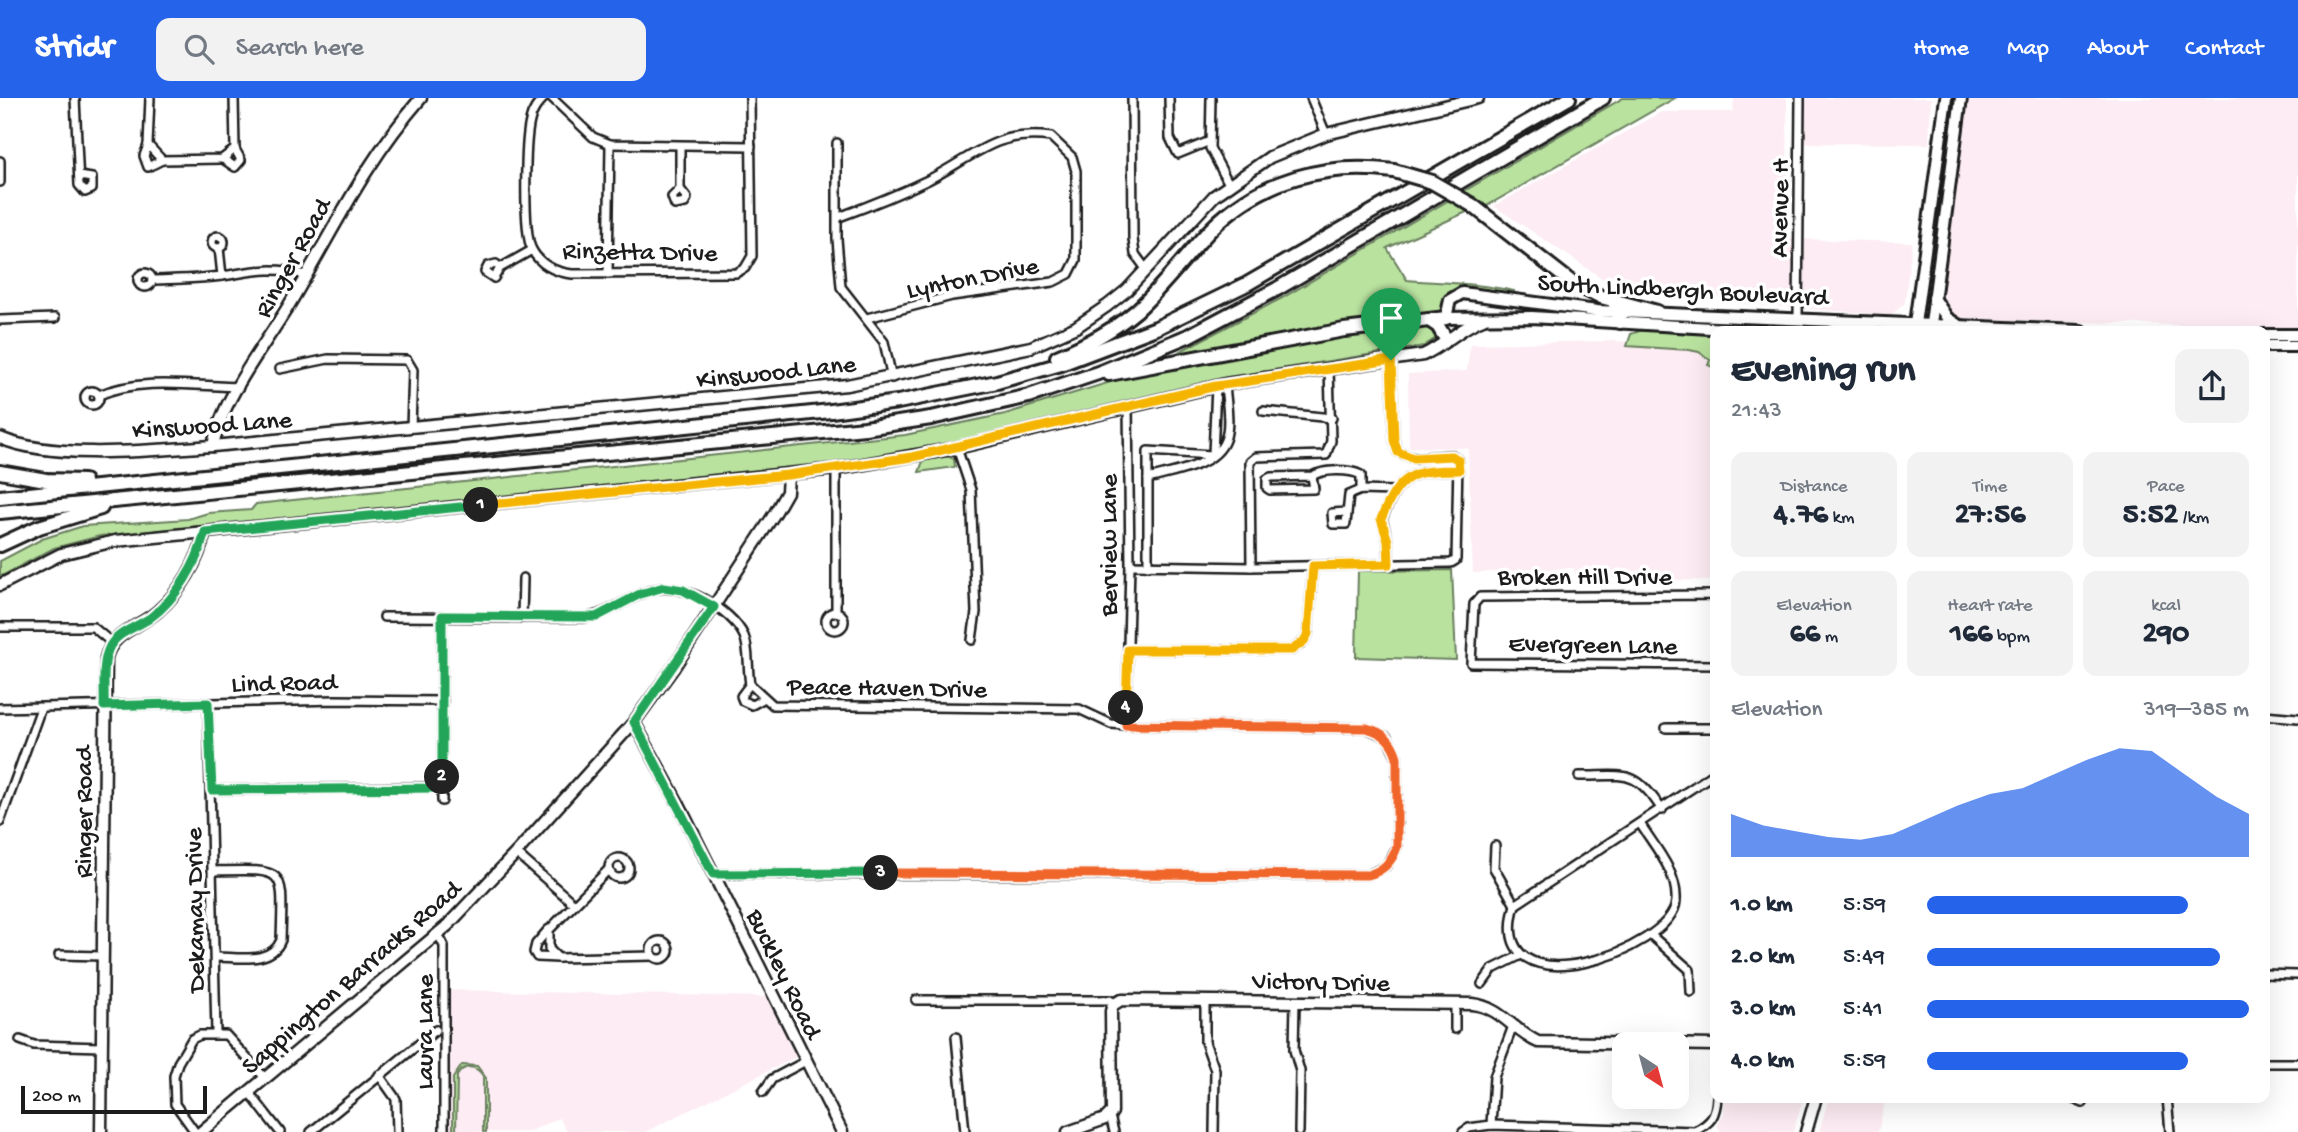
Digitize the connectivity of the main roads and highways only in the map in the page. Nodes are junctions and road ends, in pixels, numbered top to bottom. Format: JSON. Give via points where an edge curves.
{"nodes":[{"id":1,"x":1569,"y":98,"type":"edge"},
{"id":2,"x":1603,"y":98,"type":"edge"},
{"id":3,"x":1946,"y":98,"type":"edge"},
{"id":4,"x":1961,"y":98,"type":"edge"},
{"id":5,"x":1968,"y":98,"type":"edge"},
{"id":6,"x":1959,"y":111,"type":"junction"},
{"id":7,"x":1934,"y":298,"type":"junction"},
{"id":8,"x":1917,"y":301,"type":"junction"},
{"id":9,"x":1617,"y":312,"type":"junction"},
{"id":10,"x":1657,"y":313,"type":"joint"},
{"id":11,"x":1446,"y":318,"type":"junction"},
{"id":12,"x":1429,"y":320,"type":"junction"},
{"id":13,"x":1895,"y":324,"type":"junction"},
{"id":14,"x":1722,"y":326,"type":"edge"},
{"id":15,"x":1904,"y":326,"type":"edge"},
{"id":16,"x":1914,"y":326,"type":"edge"},
{"id":17,"x":1930,"y":326,"type":"edge"},
{"id":18,"x":1959,"y":326,"type":"edge"},
{"id":19,"x":2270,"y":335,"type":"edge"},
{"id":20,"x":2298,"y":335,"type":"edge"},
{"id":21,"x":1444,"y":336,"type":"road end"},
{"id":22,"x":2270,"y":346,"type":"edge"},
{"id":23,"x":2298,"y":346,"type":"edge"},
{"id":24,"x":1098,"y":373,"type":"junction"},
{"id":25,"x":997,"y":382,"type":"junction"},
{"id":26,"x":0,"y":472,"type":"edge"},
{"id":27,"x":148,"y":481,"type":"junction"},
{"id":28,"x":0,"y":496,"type":"edge"},
{"id":29,"x":125,"y":500,"type":"junction"},
{"id":30,"x":0,"y":512,"type":"edge"},
{"id":31,"x":0,"y":545,"type":"edge"}],
"edges":[{"from":1,"to":25,"type":"highway","via":[[1217,299],[1093,353]]},
{"from":2,"to":24,"type":"highway","via":[[1248,306]]},
{"from":3,"to":8,"type":"main road"},
{"from":4,"to":6,"type":"main road"},
{"from":5,"to":6,"type":"main road"},
{"from":6,"to":7,"type":"main road"},
{"from":7,"to":17,"type":"main road"},
{"from":7,"to":18,"type":"main road","via":[[1947,318]]},
{"from":8,"to":13,"type":"main road"},
{"from":8,"to":16,"type":"main road"},
{"from":9,"to":10,"type":"highway"},
{"from":9,"to":11,"type":"main road","name":"South Lindbergh Boulevard"},
{"from":9,"to":11,"type":"main road","name":"South Lindbergh Boulevard","via":[[1462,293],[1450,300]]},
{"from":9,"to":14,"type":"main road","name":"South Lindbergh Boulevard"},
{"from":9,"to":25,"type":"highway","bridge":true,"via":[[1472,205],[1432,182],[1394,171],[1335,168],[1269,187],[1220,221],[1150,298],[1113,328],[1075,350]]},
{"from":10,"to":13,"type":"main road","name":"South Lindbergh Boulevard"},
{"from":11,"to":12,"type":"highway"},
{"from":12,"to":21,"type":"highway"},
{"from":12,"to":24,"type":"highway","via":[[1344,330],[1116,374]]},
{"from":13,"to":15,"type":"main road","name":"South Lindbergh Boulevard"},
{"from":19,"to":20,"type":"main road"},
{"from":22,"to":23,"type":"main road"},
{"from":24,"to":29,"type":"highway","via":[[1018,398],[876,426]]},
{"from":25,"to":27,"type":"highway","via":[[909,401],[831,411]]},
{"from":26,"to":27,"type":"highway","via":[[46,480]]},
{"from":27,"to":28,"type":"highway"},
{"from":29,"to":30,"type":"highway"},
{"from":29,"to":31,"type":"highway","via":[[39,527]]}]}
